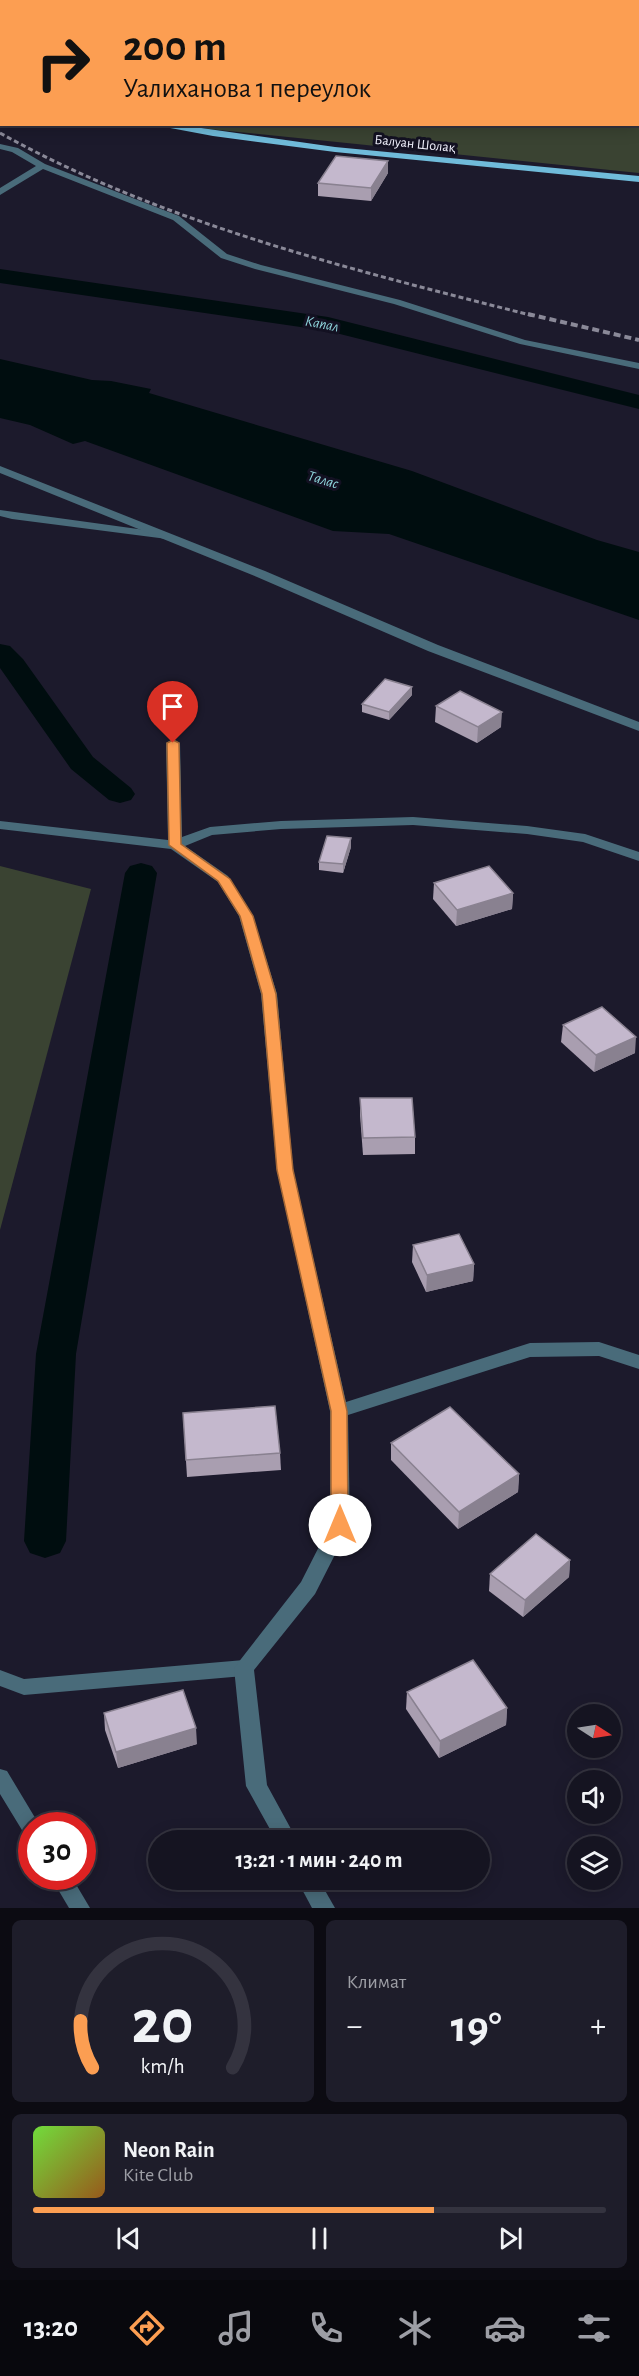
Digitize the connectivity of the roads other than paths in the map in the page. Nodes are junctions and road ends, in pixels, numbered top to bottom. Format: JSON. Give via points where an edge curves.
{"nodes":[{"id":1,"x":165,"y":126,"type":"edge"},
{"id":2,"x":0,"y":146,"type":"edge"},
{"id":3,"x":42,"y":165,"type":"junction"},
{"id":4,"x":639,"y":179,"type":"edge"},
{"id":5,"x":0,"y":192,"type":"edge"},
{"id":6,"x":639,"y":366,"type":"edge"},
{"id":7,"x":0,"y":469,"type":"edge"},
{"id":8,"x":0,"y":513,"type":"edge"},
{"id":9,"x":167,"y":536,"type":"junction"},
{"id":10,"x":639,"y":727,"type":"edge"},
{"id":11,"x":173,"y":743,"type":"dead end"},
{"id":12,"x":0,"y":825,"type":"edge"},
{"id":13,"x":175,"y":845,"type":"junction"},
{"id":14,"x":639,"y":857,"type":"edge"},
{"id":15,"x":639,"y":1362,"type":"edge"},
{"id":16,"x":339,"y":1411,"type":"junction"},
{"id":17,"x":244,"y":1668,"type":"junction"},
{"id":18,"x":0,"y":1678,"type":"edge"},
{"id":19,"x":0,"y":1777,"type":"edge"},
{"id":20,"x":22,"y":1812,"type":"edge"},
{"id":21,"x":281,"y":1830,"type":"edge"},
{"id":22,"x":69,"y":1890,"type":"edge"},
{"id":23,"x":314,"y":1890,"type":"edge"},
{"id":24,"x":80,"y":1908,"type":"edge"},
{"id":25,"x":324,"y":1908,"type":"edge"}],
"edges":[{"from":1,"to":4,"type":"main road","name":"Балуан Шолақ","via":[[441,161]]},
{"from":2,"to":3,"type":"lane"},
{"from":3,"to":5,"type":"lane"},
{"from":3,"to":6,"type":"lane","via":[[176,218],[224,256],[397,302],[524,342]]},
{"from":7,"to":9,"type":"street"},
{"from":8,"to":9,"type":"lane"},
{"from":9,"to":10,"type":"street","via":[[433,648]]},
{"from":11,"to":13,"type":"street"},
{"from":12,"to":13,"type":"street"},
{"from":13,"to":14,"type":"street","via":[[210,831],[413,821],[585,838]]},
{"from":13,"to":16,"type":"street","via":[[223,879],[246,916],[269,994],[285,1170]]},
{"from":15,"to":16,"type":"street","via":[[599,1349],[530,1350]]},
{"from":16,"to":17,"type":"street","via":[[340,1525],[308,1588]]},
{"from":17,"to":18,"type":"lane","via":[[24,1687]]},
{"from":17,"to":21,"type":"street","via":[[257,1786]]},
{"from":19,"to":20,"type":"lane"},
{"from":22,"to":24,"type":"lane"},
{"from":23,"to":25,"type":"street"}]}
